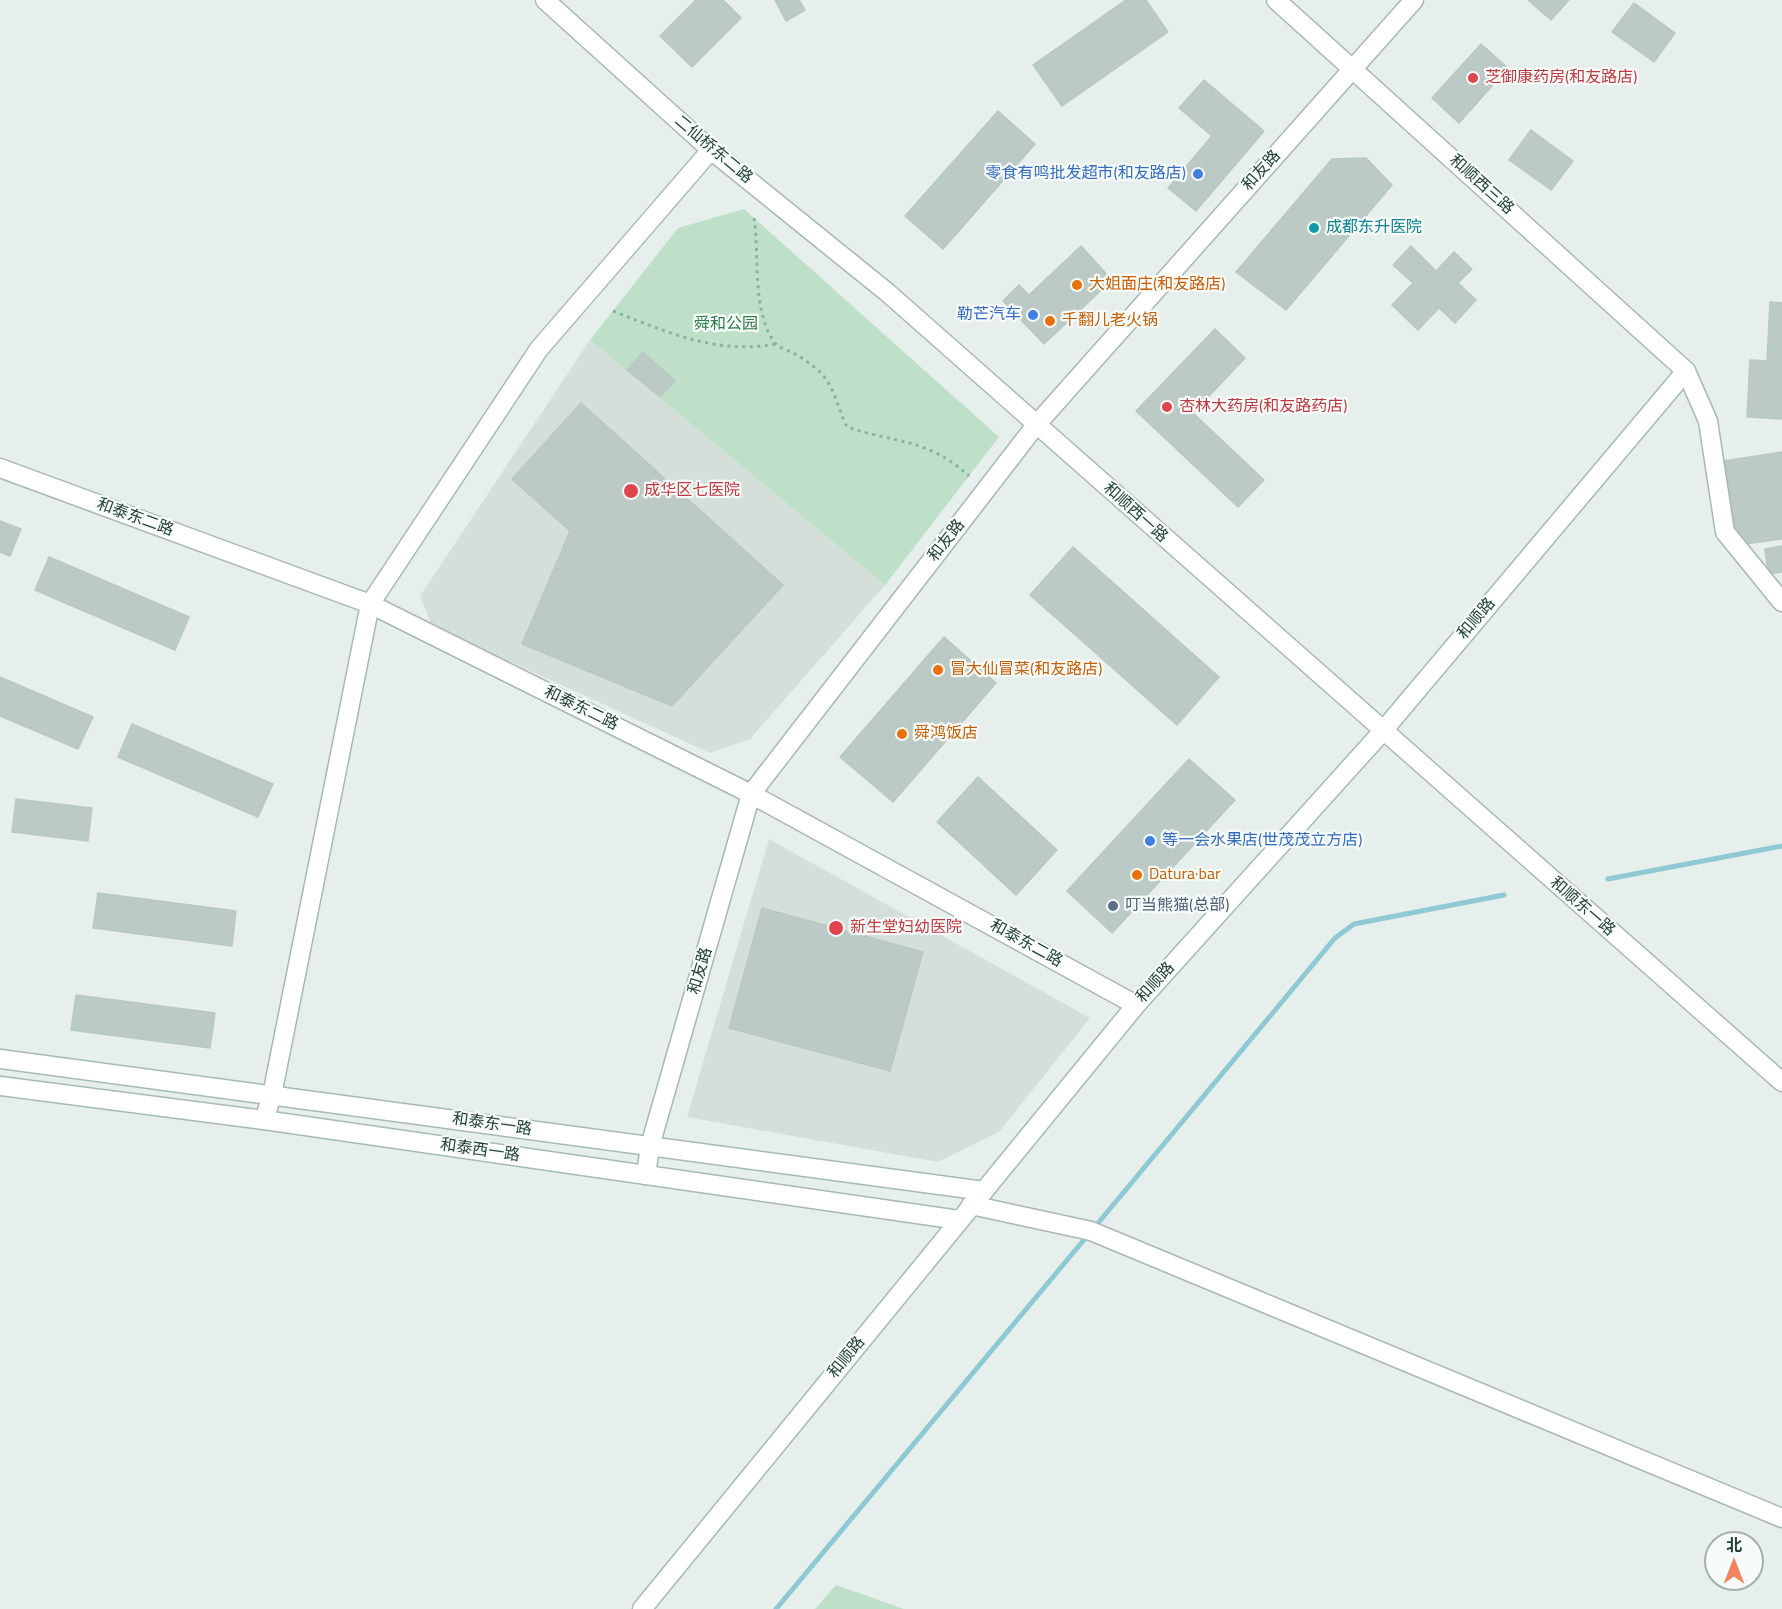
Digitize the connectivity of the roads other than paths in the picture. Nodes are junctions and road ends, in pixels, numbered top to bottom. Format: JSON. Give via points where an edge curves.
{"nodes":[{"id":1,"x":545,"y":0,"type":"edge"},
{"id":2,"x":1276,"y":0,"type":"edge"},
{"id":3,"x":1414,"y":0,"type":"edge"},
{"id":4,"x":1352,"y":69,"type":"junction"},
{"id":5,"x":711,"y":150,"type":"junction"},
{"id":6,"x":888,"y":293,"type":"joint"},
{"id":7,"x":1686,"y":371,"type":"junction"},
{"id":8,"x":1036,"y":425,"type":"junction"},
{"id":9,"x":0,"y":468,"type":"edge"},
{"id":10,"x":1782,"y":602,"type":"edge"},
{"id":11,"x":370,"y":604,"type":"junction"},
{"id":12,"x":1382,"y":732,"type":"junction"},
{"id":13,"x":751,"y":794,"type":"junction"},
{"id":14,"x":1136,"y":1005,"type":"junction"},
{"id":15,"x":0,"y":1059,"type":"edge"},
{"id":16,"x":1782,"y":1082,"type":"edge"},
{"id":17,"x":0,"y":1086,"type":"edge"},
{"id":18,"x":272,"y":1095,"type":"junction"},
{"id":19,"x":264,"y":1120,"type":"junction"},
{"id":20,"x":650,"y":1146,"type":"junction"},
{"id":21,"x":646,"y":1175,"type":"junction"},
{"id":22,"x":984,"y":1191,"type":"junction"},
{"id":23,"x":971,"y":1205,"type":"junction"},
{"id":24,"x":959,"y":1220,"type":"junction"},
{"id":25,"x":1782,"y":1518,"type":"edge"},
{"id":26,"x":642,"y":1609,"type":"edge"}],
"edges":[{"from":1,"to":5,"type":"street","name":"二仙桥东二路"},
{"from":2,"to":4,"type":"street","name":"和顺西三路"},
{"from":3,"to":4,"type":"street","name":"和友路"},
{"from":4,"to":7,"type":"street","name":"和顺西三路"},
{"from":4,"to":8,"type":"street","name":"和友路"},
{"from":5,"to":6,"type":"street","name":"二仙桥东二路"},
{"from":5,"to":11,"type":"street","via":[[539,349]]},
{"from":6,"to":8,"type":"street","name":"和顺西一路"},
{"from":7,"to":10,"type":"street","via":[[1707,421],[1725,532]]},
{"from":7,"to":12,"type":"street","name":"和顺路"},
{"from":8,"to":12,"type":"street","name":"和顺西一路"},
{"from":8,"to":13,"type":"street","name":"和友路"},
{"from":9,"to":11,"type":"street","name":"和泰东二路"},
{"from":11,"to":13,"type":"street","name":"和泰东二路"},
{"from":11,"to":18,"type":"street"},
{"from":12,"to":14,"type":"street","name":"和顺路"},
{"from":12,"to":16,"type":"street","name":"和顺东一路"},
{"from":13,"to":14,"type":"street","name":"和泰东二路"},
{"from":13,"to":20,"type":"street","name":"和友路"},
{"from":14,"to":22,"type":"street","name":"和顺路"},
{"from":15,"to":18,"type":"street","name":"和泰东一路"},
{"from":17,"to":19,"type":"street","name":"和泰西一路"},
{"from":18,"to":19,"type":"street"},
{"from":18,"to":20,"type":"street","name":"和泰东一路"},
{"from":19,"to":21,"type":"street","name":"和泰西一路"},
{"from":20,"to":21,"type":"street","name":"和友路"},
{"from":20,"to":22,"type":"street","name":"和泰东一路"},
{"from":21,"to":24,"type":"street","name":"和泰西一路"},
{"from":22,"to":23,"type":"street","name":"和顺路"},
{"from":23,"to":24,"type":"street","name":"和顺路"},
{"from":23,"to":25,"type":"street","via":[[1090,1231]]},
{"from":24,"to":26,"type":"street","name":"和顺路"}]}
